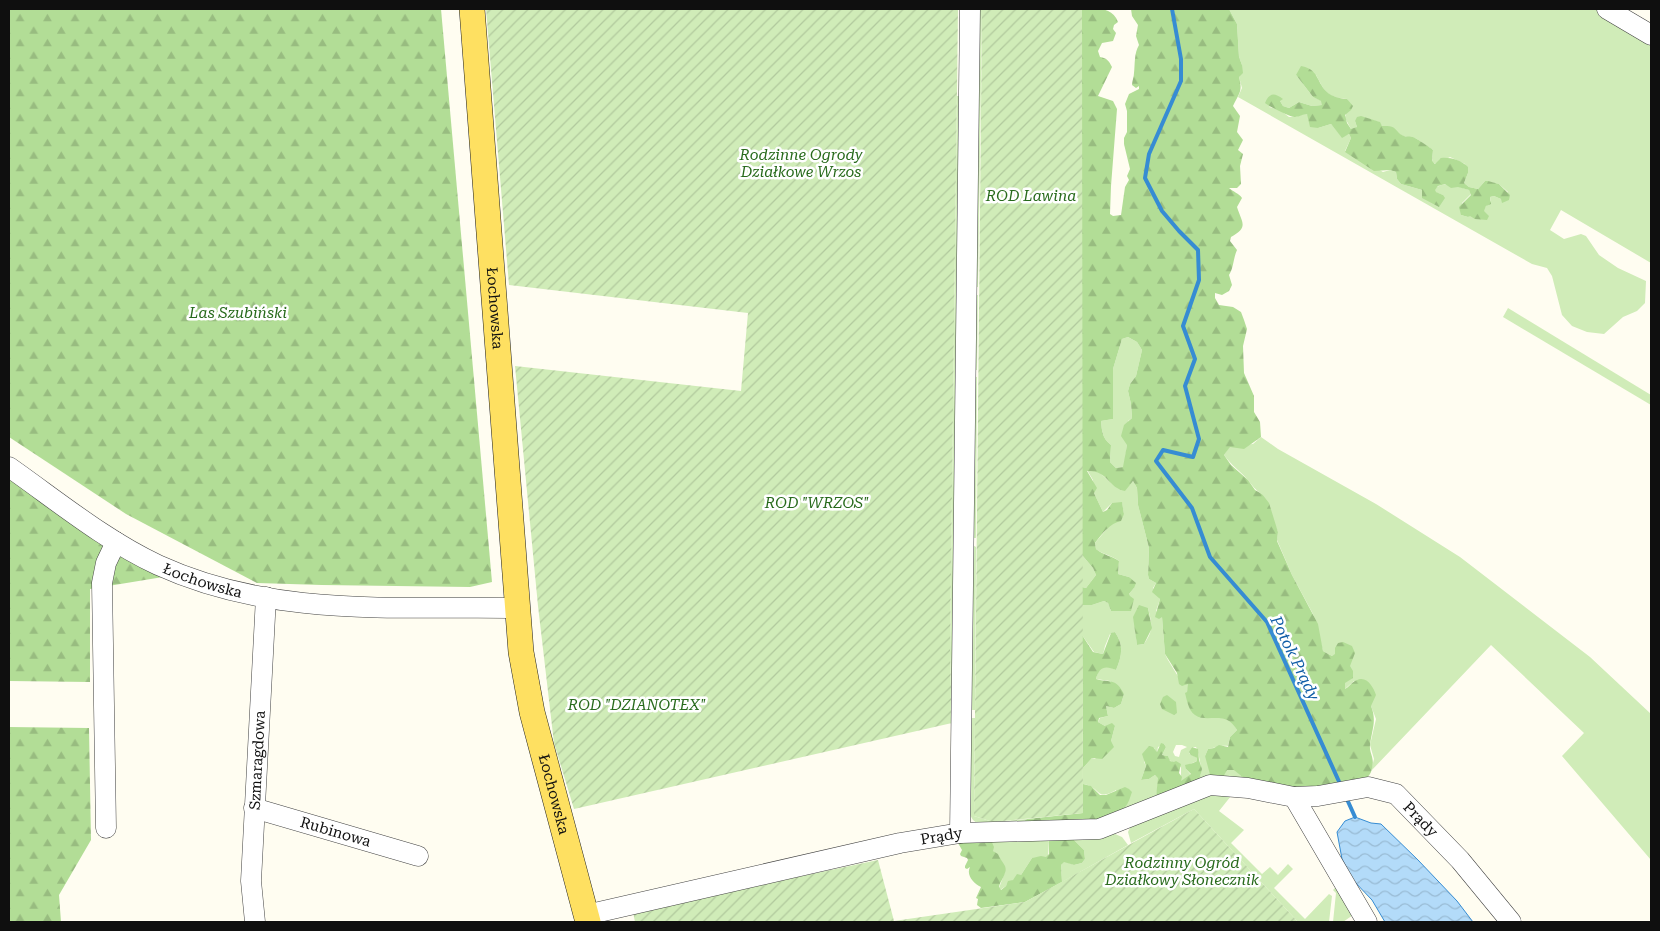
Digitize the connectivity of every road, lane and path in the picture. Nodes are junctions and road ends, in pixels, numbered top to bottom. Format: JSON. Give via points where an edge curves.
{"nodes":[{"id":1,"x":472,"y":9,"type":"edge"},
{"id":2,"x":970,"y":9,"type":"edge"},
{"id":3,"x":1607,"y":9,"type":"edge"},
{"id":4,"x":1651,"y":36,"type":"edge"},
{"id":5,"x":9,"y":467,"type":"edge"},
{"id":6,"x":116,"y":542,"type":"junction"},
{"id":7,"x":266,"y":597,"type":"junction"},
{"id":8,"x":517,"y":608,"type":"junction"},
{"id":9,"x":1294,"y":797,"type":"junction"},
{"id":10,"x":254,"y":808,"type":"junction"},
{"id":11,"x":106,"y":828,"type":"dead end"},
{"id":12,"x":960,"y":833,"type":"junction"},
{"id":13,"x":418,"y":856,"type":"dead end"},
{"id":14,"x":587,"y":919,"type":"edge"},
{"id":15,"x":255,"y":922,"type":"edge"},
{"id":16,"x":1367,"y":922,"type":"edge"},
{"id":17,"x":1511,"y":922,"type":"edge"}],
"edges":[{"from":1,"to":8,"type":"main road","name":"Łochowska"},
{"from":2,"to":12,"type":"street"},
{"from":3,"to":4,"type":"street"},
{"from":5,"to":6,"type":"street","name":"Łochowska"},
{"from":6,"to":7,"type":"street","name":"Łochowska","via":[[157,565],[209,585]]},
{"from":6,"to":11,"type":"street","via":[[102,583]]},
{"from":7,"to":8,"type":"street","name":"Łochowska","via":[[343,608]]},
{"from":7,"to":10,"type":"street","name":"Szmaragdowa"},
{"from":8,"to":14,"type":"main road","name":"Łochowska","via":[[526,688]]},
{"from":9,"to":12,"type":"street","name":"Prądy","via":[[1210,785],[1099,829]]},
{"from":9,"to":16,"type":"street"},
{"from":9,"to":17,"type":"street","name":"Prądy","via":[[1368,787],[1396,794],[1460,860]]},
{"from":10,"to":13,"type":"street","name":"Rubinowa"},
{"from":10,"to":15,"type":"street","name":"Szmaragdowa","via":[[251,881]]},
{"from":12,"to":14,"type":"street","name":"Prądy","via":[[900,843]]}]}
